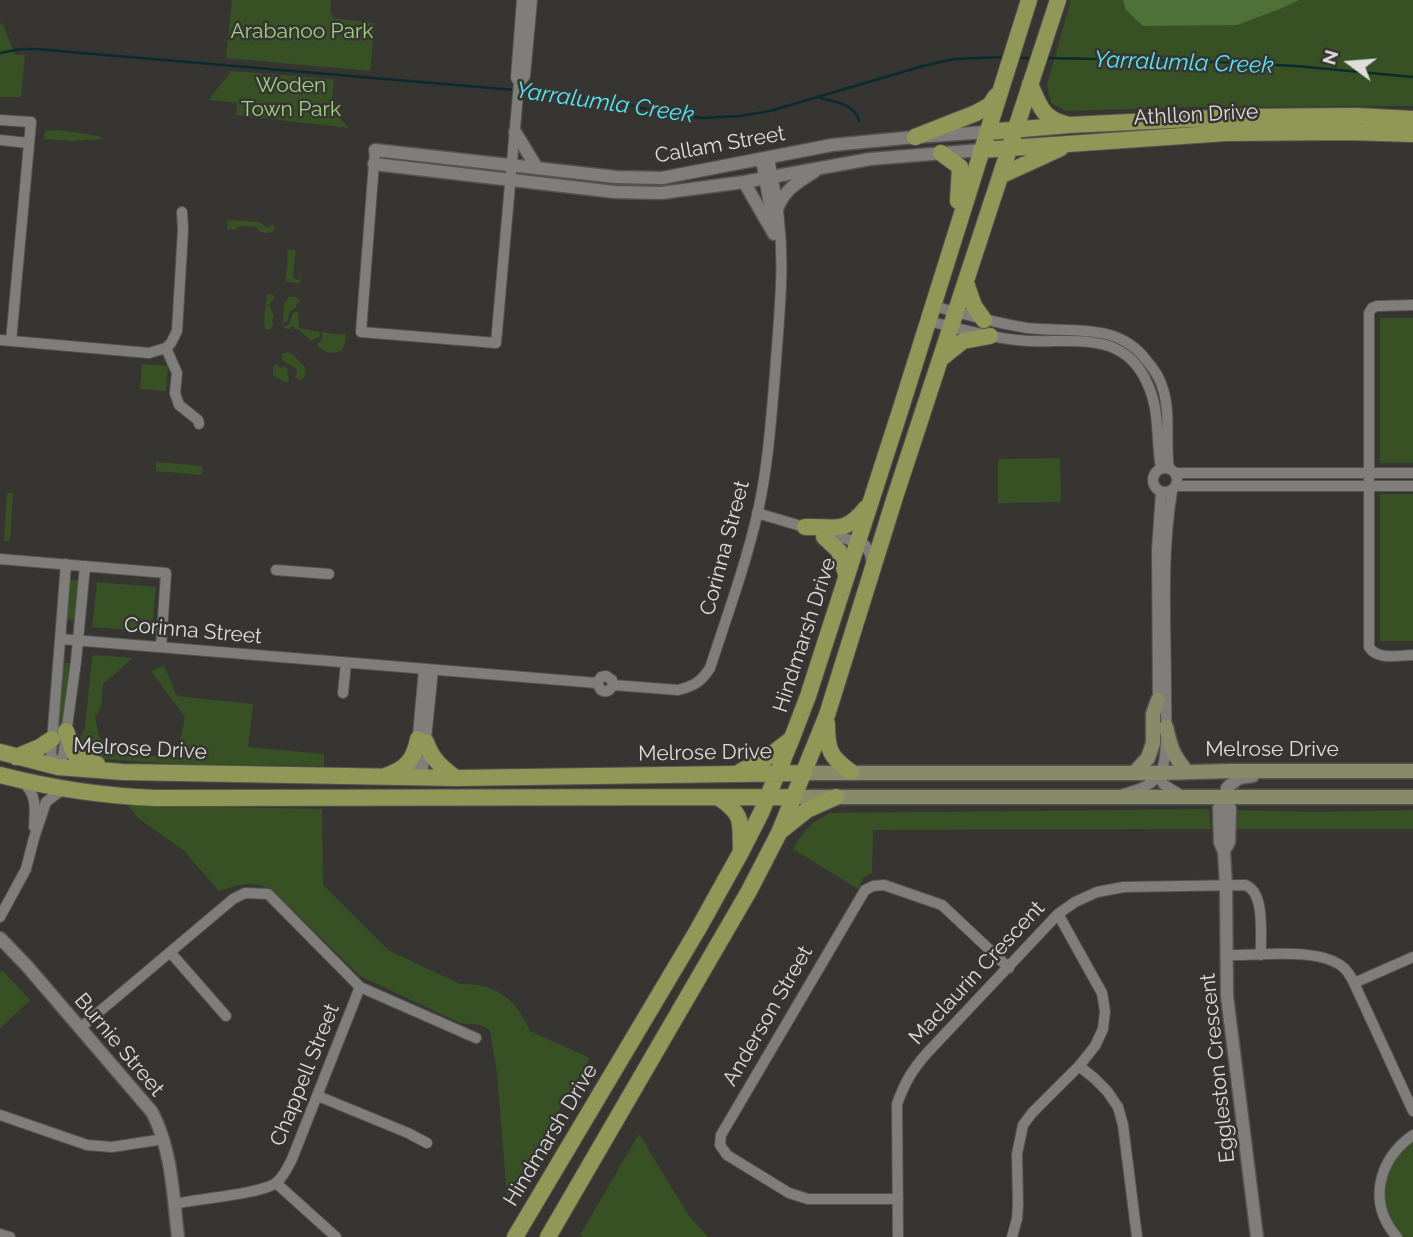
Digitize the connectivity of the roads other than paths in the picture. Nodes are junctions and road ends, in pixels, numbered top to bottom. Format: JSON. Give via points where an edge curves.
{"nodes":[{"id":1,"x":522,"y":0,"type":"edge"},
{"id":2,"x":532,"y":0,"type":"edge"},
{"id":3,"x":1029,"y":0,"type":"edge"},
{"id":4,"x":1058,"y":0,"type":"edge"},
{"id":5,"x":1032,"y":80,"type":"junction"},
{"id":6,"x":519,"y":83,"type":"junction"},
{"id":7,"x":1002,"y":83,"type":"junction"},
{"id":8,"x":1413,"y":119,"type":"edge"},
{"id":9,"x":0,"y":120,"type":"edge"},
{"id":10,"x":1069,"y":125,"type":"junction"},
{"id":11,"x":1016,"y":129,"type":"junction"},
{"id":12,"x":515,"y":132,"type":"junction"},
{"id":13,"x":987,"y":132,"type":"junction"},
{"id":14,"x":1413,"y":134,"type":"edge"},
{"id":15,"x":915,"y":136,"type":"junction"},
{"id":16,"x":0,"y":140,"type":"edge"},
{"id":17,"x":29,"y":143,"type":"junction"},
{"id":18,"x":1070,"y":144,"type":"junction"},
{"id":19,"x":1010,"y":149,"type":"junction"},
{"id":20,"x":375,"y":150,"type":"joint"},
{"id":21,"x":981,"y":150,"type":"junction"},
{"id":22,"x":941,"y":153,"type":"junction"},
{"id":23,"x":765,"y":159,"type":"junction"},
{"id":24,"x":374,"y":164,"type":"junction"},
{"id":25,"x":512,"y":165,"type":"junction"},
{"id":26,"x":821,"y":167,"type":"junction"},
{"id":27,"x":537,"y":168,"type":"junction"},
{"id":28,"x":1002,"y":175,"type":"junction"},
{"id":29,"x":769,"y":178,"type":"junction"},
{"id":30,"x":511,"y":180,"type":"junction"},
{"id":31,"x":744,"y":182,"type":"junction"},
{"id":32,"x":777,"y":209,"type":"junction"},
{"id":33,"x":182,"y":212,"type":"dead end"},
{"id":34,"x":774,"y":234,"type":"junction"},
{"id":35,"x":953,"y":242,"type":"junction"},
{"id":36,"x":780,"y":248,"type":"junction"},
{"id":37,"x":966,"y":283,"type":"junction"},
{"id":38,"x":1413,"y":305,"type":"edge"},
{"id":39,"x":930,"y":314,"type":"junction"},
{"id":40,"x":954,"y":320,"type":"junction"},
{"id":41,"x":984,"y":320,"type":"junction"},
{"id":42,"x":990,"y":336,"type":"junction"},
{"id":43,"x":6,"y":341,"type":"edge"},
{"id":44,"x":166,"y":348,"type":"junction"},
{"id":45,"x":942,"y":358,"type":"junction"},
{"id":46,"x":199,"y":424,"type":"dead end"},
{"id":47,"x":1168,"y":470,"type":"junction"},
{"id":48,"x":1369,"y":473,"type":"junction"},
{"id":49,"x":1413,"y":473,"type":"edge"},
{"id":50,"x":1369,"y":486,"type":"junction"},
{"id":51,"x":1413,"y":486,"type":"edge"},
{"id":52,"x":1169,"y":490,"type":"junction"},
{"id":53,"x":870,"y":503,"type":"junction"},
{"id":54,"x":757,"y":513,"type":"junction"},
{"id":55,"x":805,"y":527,"type":"junction"},
{"id":56,"x":824,"y":537,"type":"junction"},
{"id":57,"x":865,"y":545,"type":"junction"},
{"id":58,"x":0,"y":559,"type":"edge"},
{"id":59,"x":66,"y":564,"type":"junction"},
{"id":60,"x":85,"y":566,"type":"junction"},
{"id":61,"x":276,"y":570,"type":"dead end"},
{"id":62,"x":329,"y":574,"type":"dead end"},
{"id":63,"x":846,"y":574,"type":"junction"},
{"id":64,"x":61,"y":639,"type":"junction"},
{"id":65,"x":78,"y":641,"type":"junction"},
{"id":66,"x":161,"y":648,"type":"junction"},
{"id":67,"x":1413,"y":655,"type":"edge"},
{"id":68,"x":346,"y":663,"type":"junction"},
{"id":69,"x":428,"y":669,"type":"junction"},
{"id":70,"x":343,"y":692,"type":"dead end"},
{"id":71,"x":1158,"y":701,"type":"junction"},
{"id":72,"x":827,"y":715,"type":"junction"},
{"id":73,"x":1166,"y":727,"type":"junction"},
{"id":74,"x":59,"y":735,"type":"junction"},
{"id":75,"x":792,"y":738,"type":"junction"},
{"id":76,"x":422,"y":740,"type":"junction"},
{"id":77,"x":0,"y":752,"type":"edge"},
{"id":78,"x":16,"y":757,"type":"junction"},
{"id":79,"x":58,"y":767,"type":"junction"},
{"id":80,"x":1266,"y":771,"type":"junction"},
{"id":81,"x":1413,"y":771,"type":"edge"},
{"id":82,"x":123,"y":772,"type":"junction"},
{"id":83,"x":851,"y":772,"type":"junction"},
{"id":84,"x":1187,"y":772,"type":"junction"},
{"id":85,"x":1204,"y":772,"type":"junction"},
{"id":86,"x":778,"y":773,"type":"junction"},
{"id":87,"x":804,"y":773,"type":"junction"},
{"id":88,"x":1134,"y":773,"type":"junction"},
{"id":89,"x":1159,"y":773,"type":"junction"},
{"id":90,"x":736,"y":774,"type":"junction"},
{"id":91,"x":0,"y":775,"type":"edge"},
{"id":92,"x":380,"y":777,"type":"junction"},
{"id":93,"x":499,"y":777,"type":"junction"},
{"id":94,"x":418,"y":778,"type":"junction"},
{"id":95,"x":462,"y":778,"type":"junction"},
{"id":96,"x":24,"y":781,"type":"junction"},
{"id":97,"x":64,"y":789,"type":"junction"},
{"id":98,"x":84,"y":791,"type":"junction"},
{"id":99,"x":1226,"y":793,"type":"junction"},
{"id":100,"x":488,"y":796,"type":"junction"},
{"id":101,"x":417,"y":797,"type":"junction"},
{"id":102,"x":719,"y":797,"type":"junction"},
{"id":103,"x":768,"y":797,"type":"junction"},
{"id":104,"x":794,"y":797,"type":"junction"},
{"id":105,"x":836,"y":797,"type":"junction"},
{"id":106,"x":1113,"y":797,"type":"junction"},
{"id":107,"x":1189,"y":797,"type":"junction"},
{"id":108,"x":1413,"y":797,"type":"edge"},
{"id":109,"x":779,"y":833,"type":"junction"},
{"id":110,"x":34,"y":838,"type":"junction"},
{"id":111,"x":741,"y":852,"type":"junction"},
{"id":112,"x":1226,"y":886,"type":"junction"},
{"id":113,"x":1058,"y":914,"type":"junction"},
{"id":114,"x":0,"y":917,"type":"edge"},
{"id":115,"x":0,"y":937,"type":"edge"},
{"id":116,"x":170,"y":952,"type":"junction"},
{"id":117,"x":1261,"y":955,"type":"junction"},
{"id":118,"x":1227,"y":956,"type":"junction"},
{"id":119,"x":1413,"y":957,"type":"edge"},
{"id":120,"x":1009,"y":968,"type":"junction"},
{"id":121,"x":1354,"y":983,"type":"junction"},
{"id":122,"x":360,"y":987,"type":"junction"},
{"id":123,"x":226,"y":1016,"type":"dead end"},
{"id":124,"x":80,"y":1028,"type":"junction"},
{"id":125,"x":475,"y":1038,"type":"dead end"},
{"id":126,"x":1079,"y":1066,"type":"junction"},
{"id":127,"x":1408,"y":1085,"type":"edge"},
{"id":128,"x":318,"y":1096,"type":"junction"},
{"id":129,"x":1413,"y":1111,"type":"edge"},
{"id":130,"x":0,"y":1115,"type":"edge"},
{"id":131,"x":1413,"y":1135,"type":"edge"},
{"id":132,"x":164,"y":1139,"type":"junction"},
{"id":133,"x":427,"y":1143,"type":"dead end"},
{"id":134,"x":276,"y":1183,"type":"junction"},
{"id":135,"x":898,"y":1199,"type":"junction"},
{"id":136,"x":174,"y":1204,"type":"junction"},
{"id":137,"x":0,"y":1234,"type":"edge"},
{"id":138,"x":10,"y":1237,"type":"edge"},
{"id":139,"x":178,"y":1237,"type":"edge"},
{"id":140,"x":336,"y":1237,"type":"edge"},
{"id":141,"x":515,"y":1237,"type":"edge"},
{"id":142,"x":548,"y":1237,"type":"edge"},
{"id":143,"x":898,"y":1237,"type":"edge"},
{"id":144,"x":1012,"y":1237,"type":"edge"},
{"id":145,"x":1137,"y":1237,"type":"edge"},
{"id":146,"x":1257,"y":1237,"type":"edge"},
{"id":147,"x":1397,"y":1237,"type":"edge"}],
"edges":[{"from":1,"to":6,"type":"street"},
{"from":2,"to":6,"type":"street","via":[[525,76]]},
{"from":3,"to":7,"type":"main road","name":"Hindmarsh Drive"},
{"from":4,"to":5,"type":"main road","name":"Hindmarsh Drive"},
{"from":5,"to":10,"type":"main road","via":[[1049,118]]},
{"from":5,"to":11,"type":"main road","name":"Hindmarsh Drive"},
{"from":6,"to":12,"type":"street"},
{"from":7,"to":13,"type":"main road","name":"Hindmarsh Drive"},
{"from":7,"to":15,"type":"main road","via":[[990,106]]},
{"from":8,"to":10,"type":"main road","name":"Athllon Drive","via":[[1260,117]]},
{"from":9,"to":17,"type":"street","via":[[31,122]]},
{"from":10,"to":11,"type":"main road","name":"Athllon Drive"},
{"from":11,"to":13,"type":"main road","name":"Athllon Drive"},
{"from":11,"to":19,"type":"main road","name":"Hindmarsh Drive"},
{"from":12,"to":25,"type":"street"},
{"from":12,"to":27,"type":"street"},
{"from":13,"to":15,"type":"street","name":"Callam Street"},
{"from":13,"to":21,"type":"main road","name":"Hindmarsh Drive"},
{"from":14,"to":18,"type":"main road","name":"Athllon Drive","via":[[1250,132]]},
{"from":15,"to":23,"type":"street","name":"Callam Street","via":[[832,145]]},
{"from":16,"to":17,"type":"street"},
{"from":17,"to":43,"type":"street"},
{"from":18,"to":19,"type":"main road","name":"Athllon Drive"},
{"from":18,"to":28,"type":"main road"},
{"from":19,"to":21,"type":"main road","name":"Athllon Drive"},
{"from":19,"to":28,"type":"main road","name":"Hindmarsh Drive"},
{"from":20,"to":24,"type":"street"},
{"from":20,"to":25,"type":"street","name":"Callam Street"},
{"from":21,"to":22,"type":"street","name":"Callam Street"},
{"from":21,"to":35,"type":"main road","name":"Hindmarsh Drive"},
{"from":22,"to":26,"type":"street","name":"Callam Street"},
{"from":22,"to":35,"type":"main road","via":[[960,167]]},
{"from":23,"to":27,"type":"street","name":"Callam Street","via":[[662,178]]},
{"from":23,"to":29,"type":"street","name":"Corinna Street"},
{"from":24,"to":30,"type":"street","name":"Callam Street"},
{"from":24,"to":30,"type":"street","via":[[361,332],[496,343]]},
{"from":25,"to":27,"type":"street","name":"Callam Street"},
{"from":25,"to":30,"type":"street"},
{"from":26,"to":29,"type":"street","name":"Callam Street"},
{"from":26,"to":32,"type":"street","via":[[789,189]]},
{"from":28,"to":37,"type":"main road","name":"Hindmarsh Drive"},
{"from":29,"to":31,"type":"street","name":"Callam Street"},
{"from":29,"to":32,"type":"street","name":"Corinna Street"},
{"from":29,"to":34,"type":"street","name":"Corinna Street"},
{"from":30,"to":31,"type":"street","name":"Callam Street","via":[[661,193]]},
{"from":31,"to":34,"type":"street"},
{"from":32,"to":36,"type":"street","name":"Corinna Street"},
{"from":33,"to":44,"type":"street","via":[[177,331]]},
{"from":34,"to":36,"type":"street","name":"Corinna Street"},
{"from":35,"to":39,"type":"main road","name":"Hindmarsh Drive"},
{"from":36,"to":54,"type":"street","name":"Corinna Street","via":[[773,400]]},
{"from":37,"to":40,"type":"main road","name":"Hindmarsh Drive"},
{"from":37,"to":41,"type":"main road"},
{"from":38,"to":48,"type":"street","via":[[1377,306],[1369,313]]},
{"from":39,"to":40,"type":"street"},
{"from":39,"to":40,"type":"street"},
{"from":39,"to":53,"type":"main road","name":"Hindmarsh Drive"},
{"from":40,"to":41,"type":"street"},
{"from":40,"to":42,"type":"street"},
{"from":40,"to":45,"type":"main road","name":"Hindmarsh Drive"},
{"from":41,"to":47,"type":"street","via":[[1112,334],[1134,347],[1164,391]]},
{"from":42,"to":45,"type":"main road","via":[[963,341]]},
{"from":42,"to":47,"type":"street","via":[[1020,341],[1091,341],[1124,354],[1150,387],[1157,446]]},
{"from":43,"to":44,"type":"street","via":[[149,353]]},
{"from":44,"to":46,"type":"street","via":[[177,373],[179,405]]},
{"from":45,"to":57,"type":"main road","name":"Hindmarsh Drive"},
{"from":47,"to":48,"type":"street"},
{"from":47,"to":52,"type":"street","via":[[1177,480]]},
{"from":47,"to":52,"type":"street","via":[[1155,473],[1153,480],[1155,487]]},
{"from":48,"to":49,"type":"street"},
{"from":48,"to":50,"type":"street"},
{"from":50,"to":51,"type":"street"},
{"from":50,"to":52,"type":"street"},
{"from":50,"to":67,"type":"street","via":[[1369,648],[1380,656]]},
{"from":52,"to":71,"type":"street","via":[[1157,550]]},
{"from":52,"to":73,"type":"street"},
{"from":53,"to":55,"type":"main road","via":[[844,527]]},
{"from":53,"to":57,"type":"main road","name":"Hindmarsh Drive"},
{"from":54,"to":55,"type":"street"},
{"from":54,"to":69,"type":"street","name":"Corinna Street","via":[[710,668],[695,685],[678,690],[613,685],[606,676],[597,683]]},
{"from":55,"to":56,"type":"street"},
{"from":55,"to":57,"type":"street"},
{"from":56,"to":57,"type":"street"},
{"from":56,"to":63,"type":"main road","via":[[839,551]]},
{"from":57,"to":63,"type":"main road","name":"Hindmarsh Drive"},
{"from":57,"to":72,"type":"main road","name":"Hindmarsh Drive","via":[[872,571]]},
{"from":58,"to":59,"type":"street"},
{"from":59,"to":60,"type":"street"},
{"from":59,"to":64,"type":"street"},
{"from":60,"to":65,"type":"street"},
{"from":60,"to":66,"type":"street","via":[[166,573]]},
{"from":61,"to":62,"type":"street"},
{"from":63,"to":75,"type":"main road","name":"Hindmarsh Drive"},
{"from":64,"to":65,"type":"street","name":"Corinna Street"},
{"from":64,"to":74,"type":"street"},
{"from":65,"to":66,"type":"street","name":"Corinna Street"},
{"from":65,"to":74,"type":"street"},
{"from":66,"to":68,"type":"street","name":"Corinna Street"},
{"from":68,"to":69,"type":"street","name":"Corinna Street"},
{"from":68,"to":70,"type":"street"},
{"from":69,"to":76,"type":"street"},
{"from":71,"to":88,"type":"main road","via":[[1148,758]]},
{"from":71,"to":89,"type":"street"},
{"from":72,"to":83,"type":"main road","via":[[831,755]]},
{"from":72,"to":87,"type":"main road","name":"Hindmarsh Drive"},
{"from":73,"to":84,"type":"main road","via":[[1170,748]]},
{"from":73,"to":89,"type":"street"},
{"from":74,"to":78,"type":"main road"},
{"from":74,"to":79,"type":"street","via":[[63,756]]},
{"from":74,"to":79,"type":"street","via":[[51,754]]},
{"from":74,"to":82,"type":"main road","via":[[73,754],[85,761]]},
{"from":75,"to":86,"type":"main road","name":"Hindmarsh Drive"},
{"from":75,"to":90,"type":"main road"},
{"from":76,"to":92,"type":"main road","via":[[410,761],[397,772]]},
{"from":76,"to":94,"type":"street"},
{"from":76,"to":95,"type":"main road","via":[[444,770]]},
{"from":77,"to":78,"type":"main road","name":"Melrose Drive"},
{"from":78,"to":79,"type":"main road","name":"Melrose Drive"},
{"from":79,"to":82,"type":"main road","name":"Melrose Drive"},
{"from":79,"to":96,"type":"main road"},
{"from":79,"to":98,"type":"main road"},
{"from":80,"to":81,"type":"main road","name":"Melrose Drive"},
{"from":80,"to":85,"type":"main road","name":"Melrose Drive"},
{"from":80,"to":99,"type":"street","via":[[1240,778]]},
{"from":82,"to":92,"type":"main road","name":"Melrose Drive"},
{"from":83,"to":87,"type":"main road","name":"Melrose Drive"},
{"from":83,"to":88,"type":"main road","name":"Melrose Drive"},
{"from":84,"to":85,"type":"main road","name":"Melrose Drive"},
{"from":84,"to":89,"type":"main road","name":"Melrose Drive"},
{"from":85,"to":99,"type":"street","via":[[1221,780]]},
{"from":86,"to":87,"type":"main road","name":"Melrose Drive"},
{"from":86,"to":90,"type":"main road","name":"Melrose Drive"},
{"from":86,"to":103,"type":"main road","name":"Hindmarsh Drive"},
{"from":87,"to":104,"type":"main road","name":"Hindmarsh Drive"},
{"from":88,"to":89,"type":"main road","name":"Melrose Drive"},
{"from":89,"to":106,"type":"street","via":[[1146,787]]},
{"from":89,"to":107,"type":"street","via":[[1166,787]]},
{"from":90,"to":93,"type":"main road","name":"Melrose Drive"},
{"from":91,"to":96,"type":"main road","name":"Melrose Drive"},
{"from":92,"to":94,"type":"main road","name":"Melrose Drive"},
{"from":93,"to":95,"type":"main road","name":"Melrose Drive"},
{"from":93,"to":100,"type":"main road"},
{"from":94,"to":95,"type":"main road","name":"Melrose Drive"},
{"from":94,"to":101,"type":"main road"},
{"from":95,"to":100,"type":"main road","via":[[475,780]]},
{"from":96,"to":97,"type":"main road","name":"Melrose Drive"},
{"from":96,"to":110,"type":"street","via":[[35,801]]},
{"from":97,"to":98,"type":"main road","name":"Melrose Drive"},
{"from":97,"to":110,"type":"street","via":[[47,802]]},
{"from":98,"to":101,"type":"main road","name":"Melrose Drive","via":[[132,797]]},
{"from":99,"to":107,"type":"main road","name":"Melrose Drive"},
{"from":99,"to":108,"type":"main road","name":"Melrose Drive"},
{"from":99,"to":112,"type":"street","name":"Eggleston Crescent","via":[[1230,809],[1229,842],[1224,852]]},
{"from":100,"to":101,"type":"main road","name":"Melrose Drive"},
{"from":100,"to":102,"type":"main road","name":"Melrose Drive"},
{"from":102,"to":103,"type":"main road","name":"Melrose Drive"},
{"from":102,"to":111,"type":"main road","via":[[738,817]]},
{"from":103,"to":104,"type":"main road","name":"Melrose Drive"},
{"from":103,"to":111,"type":"main road","name":"Hindmarsh Drive"},
{"from":104,"to":105,"type":"main road","name":"Melrose Drive"},
{"from":104,"to":109,"type":"main road","name":"Hindmarsh Drive"},
{"from":105,"to":106,"type":"main road","name":"Melrose Drive"},
{"from":105,"to":109,"type":"main road","via":[[807,810]]},
{"from":106,"to":107,"type":"main road","name":"Melrose Drive"},
{"from":109,"to":142,"type":"main road","name":"Hindmarsh Drive"},
{"from":110,"to":114,"type":"street","via":[[26,869]]},
{"from":111,"to":141,"type":"main road","name":"Hindmarsh Drive"},
{"from":112,"to":113,"type":"street","name":"Maclaurin Crescent","via":[[1108,889]]},
{"from":112,"to":117,"type":"street","name":"Maclaurin Crescent","via":[[1245,885],[1257,895]]},
{"from":112,"to":118,"type":"street","name":"Eggleston Crescent"},
{"from":113,"to":120,"type":"street","name":"Maclaurin Crescent"},
{"from":113,"to":126,"type":"street","via":[[1102,993],[1105,1012],[1095,1046]]},
{"from":115,"to":124,"type":"street","name":"Burnie Street"},
{"from":116,"to":122,"type":"street","name":"Chappell Street","via":[[245,892],[268,894]]},
{"from":116,"to":123,"type":"street"},
{"from":116,"to":124,"type":"street","name":"Chappell Street"},
{"from":117,"to":118,"type":"street"},
{"from":117,"to":121,"type":"street","via":[[1328,959],[1345,969]]},
{"from":118,"to":146,"type":"street","name":"Eggleston Crescent","via":[[1230,1028]]},
{"from":119,"to":121,"type":"street"},
{"from":120,"to":135,"type":"street","name":"Maclaurin Crescent","via":[[928,1052],[903,1086],[897,1104]]},
{"from":120,"to":135,"type":"street","name":"Anderson Street","via":[[942,905],[884,885],[865,890],[721,1135],[720,1145],[727,1155],[789,1193],[808,1199]]},
{"from":121,"to":127,"type":"street"},
{"from":122,"to":125,"type":"street"},
{"from":122,"to":128,"type":"street","name":"Chappell Street"},
{"from":124,"to":132,"type":"street","name":"Burnie Street","via":[[152,1112]]},
{"from":126,"to":144,"type":"street","via":[[1023,1125]]},
{"from":126,"to":145,"type":"street","via":[[1118,1107]]},
{"from":127,"to":129,"type":"street"},
{"from":128,"to":133,"type":"street"},
{"from":128,"to":134,"type":"street","name":"Chappell Street","via":[[292,1159]]},
{"from":130,"to":132,"type":"street","via":[[87,1145],[111,1147]]},
{"from":131,"to":147,"type":"street","via":[[1391,1156],[1378,1195]]},
{"from":132,"to":136,"type":"street","name":"Burnie Street"},
{"from":134,"to":136,"type":"street"},
{"from":134,"to":140,"type":"street"},
{"from":135,"to":143,"type":"street","name":"Maclaurin Crescent"},
{"from":136,"to":139,"type":"street","name":"Burnie Street"},
{"from":137,"to":138,"type":"street"}]}
